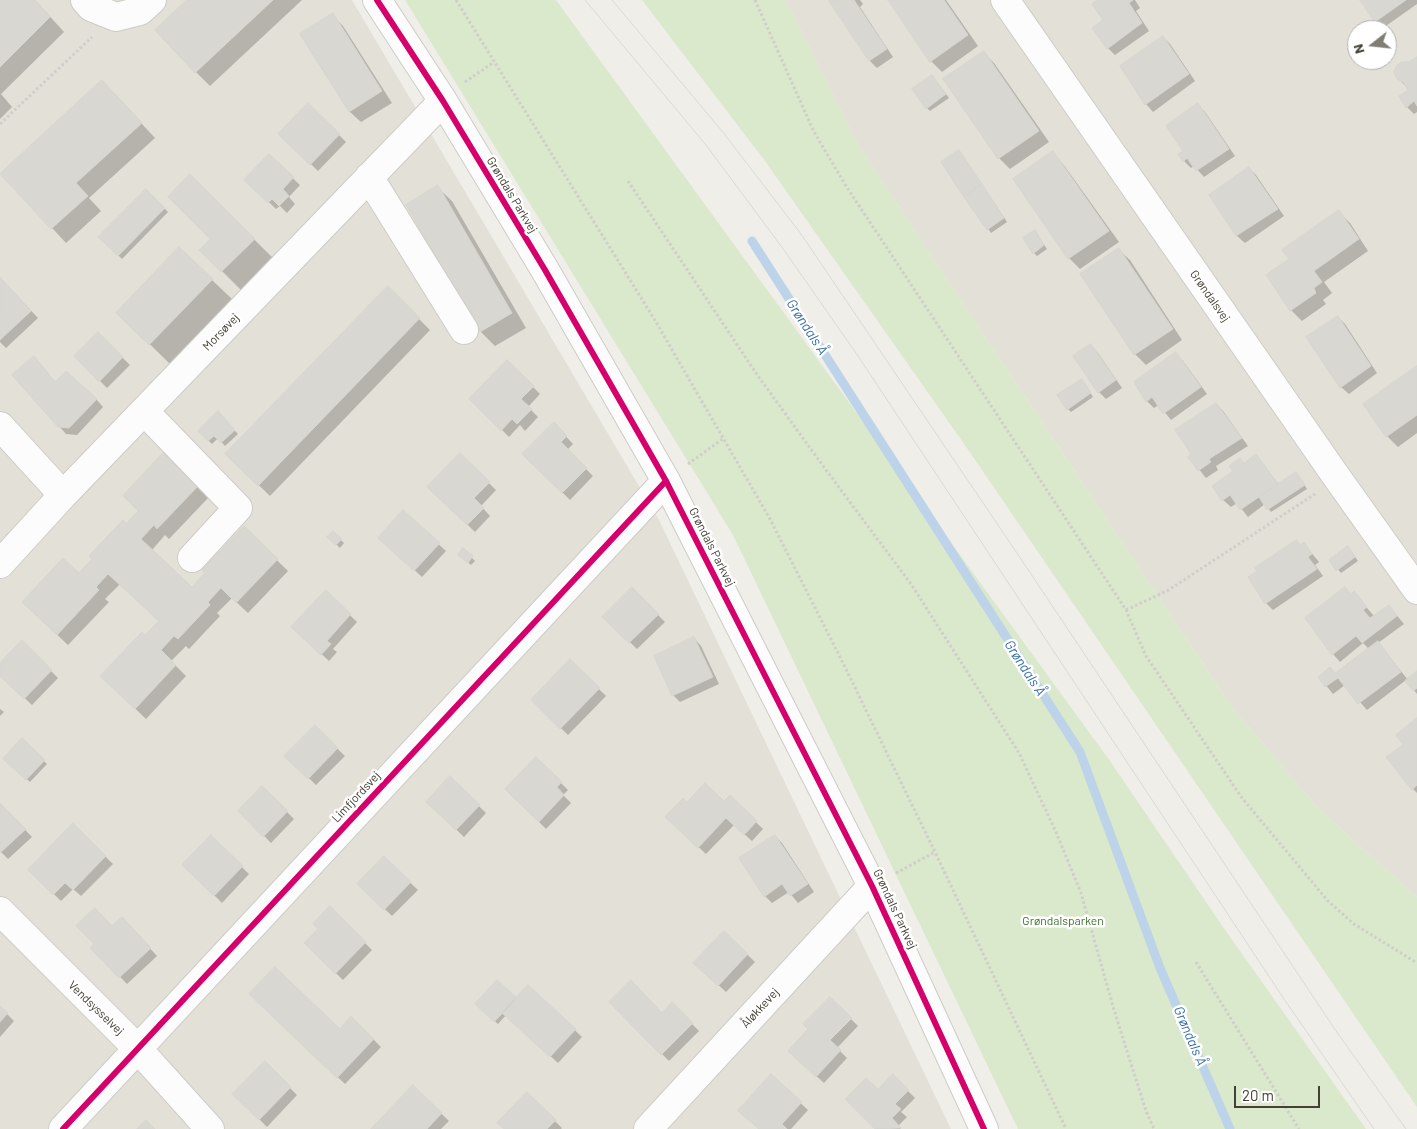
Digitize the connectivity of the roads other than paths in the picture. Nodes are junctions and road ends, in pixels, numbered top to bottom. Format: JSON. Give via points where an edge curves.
{"nodes":[{"id":1,"x":85,"y":0,"type":"edge"},
{"id":2,"x":152,"y":0,"type":"edge"},
{"id":3,"x":377,"y":0,"type":"edge"},
{"id":4,"x":1005,"y":0,"type":"edge"},
{"id":5,"x":442,"y":101,"type":"junction"},
{"id":6,"x":369,"y":177,"type":"junction"},
{"id":7,"x":464,"y":330,"type":"dead end"},
{"id":8,"x":144,"y":411,"type":"junction"},
{"id":9,"x":0,"y":426,"type":"edge"},
{"id":10,"x":666,"y":481,"type":"junction"},
{"id":11,"x":63,"y":495,"type":"junction"},
{"id":12,"x":192,"y":558,"type":"dead end"},
{"id":13,"x":0,"y":564,"type":"edge"},
{"id":14,"x":1417,"y":590,"type":"edge"},
{"id":15,"x":872,"y":886,"type":"junction"},
{"id":16,"x":0,"y":911,"type":"edge"},
{"id":17,"x":137,"y":1048,"type":"junction"},
{"id":18,"x":63,"y":1129,"type":"edge"},
{"id":19,"x":210,"y":1129,"type":"edge"},
{"id":20,"x":648,"y":1129,"type":"edge"},
{"id":21,"x":984,"y":1129,"type":"edge"}],
"edges":[{"from":1,"to":2,"type":"street","via":[[91,7],[114,16],[140,11]]},
{"from":3,"to":5,"type":"street","name":"Grøndals Parkvej"},
{"from":4,"to":14,"type":"street","name":"Grøndalsvej"},
{"from":5,"to":6,"type":"street","name":"Morsøvej"},
{"from":5,"to":10,"type":"street","name":"Grøndals Parkvej","via":[[545,270]]},
{"from":6,"to":7,"type":"street"},
{"from":6,"to":8,"type":"street","name":"Morsøvej"},
{"from":8,"to":11,"type":"street","name":"Morsøvej"},
{"from":8,"to":12,"type":"street","via":[[238,508]]},
{"from":9,"to":11,"type":"street"},
{"from":10,"to":15,"type":"street","name":"Grøndals Parkvej"},
{"from":10,"to":17,"type":"street","name":"Limfjordsvej"},
{"from":11,"to":13,"type":"street","name":"Morsøvej"},
{"from":15,"to":20,"type":"street","name":"Åløkkevej"},
{"from":15,"to":21,"type":"street","name":"Grøndals Parkvej"},
{"from":16,"to":17,"type":"street","name":"Vendsysselvej"},
{"from":17,"to":18,"type":"street","name":"Limfjordsvej"},
{"from":17,"to":19,"type":"street","name":"Vendsysselvej"}]}
